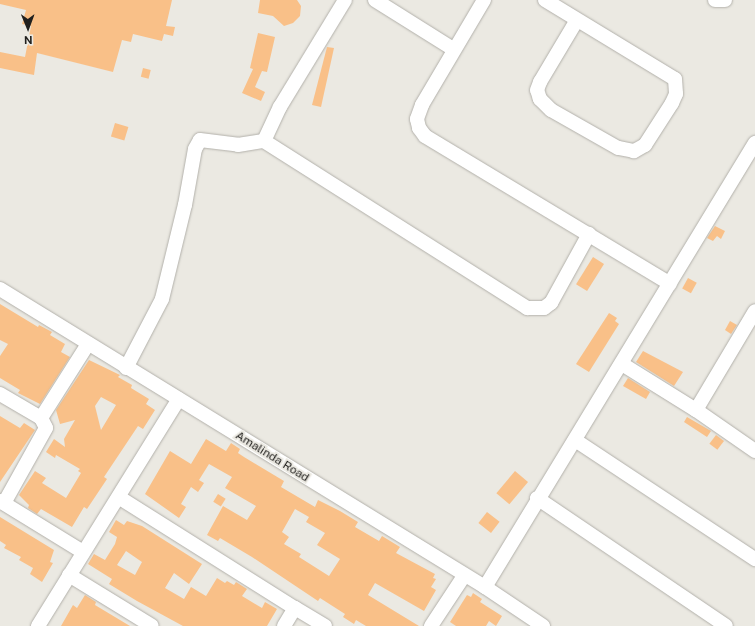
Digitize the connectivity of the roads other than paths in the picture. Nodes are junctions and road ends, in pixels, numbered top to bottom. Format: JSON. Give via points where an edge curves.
{"nodes":[{"id":1,"x":345,"y":0,"type":"edge"},
{"id":2,"x":484,"y":0,"type":"edge"},
{"id":3,"x":545,"y":0,"type":"edge"},
{"id":4,"x":715,"y":0,"type":"edge"},
{"id":5,"x":725,"y":0,"type":"edge"},
{"id":6,"x":378,"y":1,"type":"edge"},
{"id":7,"x":577,"y":20,"type":"junction"},
{"id":8,"x":453,"y":50,"type":"junction"},
{"id":9,"x":264,"y":141,"type":"junction"},
{"id":10,"x":755,"y":143,"type":"edge"},
{"id":11,"x":589,"y":234,"type":"junction"},
{"id":12,"x":670,"y":284,"type":"junction"},
{"id":13,"x":0,"y":289,"type":"edge"},
{"id":14,"x":755,"y":311,"type":"edge"},
{"id":15,"x":88,"y":344,"type":"junction"},
{"id":16,"x":622,"y":364,"type":"junction"},
{"id":17,"x":126,"y":368,"type":"junction"},
{"id":18,"x":0,"y":394,"type":"edge"},
{"id":19,"x":179,"y":399,"type":"junction"},
{"id":20,"x":696,"y":410,"type":"junction"},
{"id":21,"x":41,"y":418,"type":"junction"},
{"id":22,"x":575,"y":440,"type":"junction"},
{"id":23,"x":755,"y":451,"type":"edge"},
{"id":24,"x":120,"y":498,"type":"junction"},
{"id":25,"x":537,"y":498,"type":"junction"},
{"id":26,"x":2,"y":502,"type":"edge"},
{"id":27,"x":83,"y":552,"type":"junction"},
{"id":28,"x":755,"y":559,"type":"edge"},
{"id":29,"x":69,"y":575,"type":"junction"},
{"id":30,"x":464,"y":576,"type":"junction"},
{"id":31,"x":485,"y":587,"type":"junction"},
{"id":32,"x":295,"y":608,"type":"junction"},
{"id":33,"x":38,"y":626,"type":"edge"},
{"id":34,"x":152,"y":626,"type":"edge"},
{"id":35,"x":284,"y":626,"type":"edge"},
{"id":36,"x":325,"y":626,"type":"edge"},
{"id":37,"x":431,"y":626,"type":"edge"},
{"id":38,"x":543,"y":626,"type":"edge"},
{"id":39,"x":726,"y":626,"type":"edge"}],
"edges":[{"from":1,"to":9,"type":"street","via":[[280,107]]},
{"from":2,"to":8,"type":"street"},
{"from":3,"to":7,"type":"street"},
{"from":4,"to":5,"type":"street"},
{"from":6,"to":8,"type":"street"},
{"from":7,"to":7,"type":"street","via":[[675,80],[676,94],[672,103],[646,145],[634,151],[618,148],[551,110],[540,99],[537,90],[540,82]]},
{"from":8,"to":11,"type":"street","via":[[422,106],[417,119],[419,128],[425,136]]},
{"from":9,"to":11,"type":"street","via":[[527,308],[544,308],[551,303]]},
{"from":9,"to":17,"type":"street","via":[[238,145],[200,140],[195,149],[185,205],[162,299]]},
{"from":10,"to":12,"type":"street"},
{"from":11,"to":12,"type":"street"},
{"from":12,"to":16,"type":"street"},
{"from":13,"to":15,"type":"street","name":"Amalinda Road"},
{"from":14,"to":20,"type":"street"},
{"from":15,"to":17,"type":"street","name":"Amalinda Road"},
{"from":15,"to":21,"type":"street"},
{"from":16,"to":20,"type":"street"},
{"from":16,"to":22,"type":"street"},
{"from":17,"to":19,"type":"street","name":"Amalinda Road"},
{"from":18,"to":21,"type":"street"},
{"from":19,"to":24,"type":"street"},
{"from":19,"to":30,"type":"street","name":"Amalinda Road"},
{"from":20,"to":23,"type":"street"},
{"from":21,"to":26,"type":"street","via":[[46,423],[46,432]]},
{"from":22,"to":25,"type":"street"},
{"from":22,"to":28,"type":"street"},
{"from":24,"to":27,"type":"street"},
{"from":24,"to":32,"type":"street"},
{"from":25,"to":31,"type":"street"},
{"from":25,"to":39,"type":"street"},
{"from":26,"to":27,"type":"street"},
{"from":27,"to":29,"type":"street"},
{"from":29,"to":33,"type":"street"},
{"from":29,"to":34,"type":"street"},
{"from":30,"to":31,"type":"street","name":"Amalinda Road"},
{"from":30,"to":37,"type":"street"},
{"from":31,"to":38,"type":"street","name":"Amalinda Road"},
{"from":32,"to":35,"type":"street"},
{"from":32,"to":36,"type":"street"}]}
